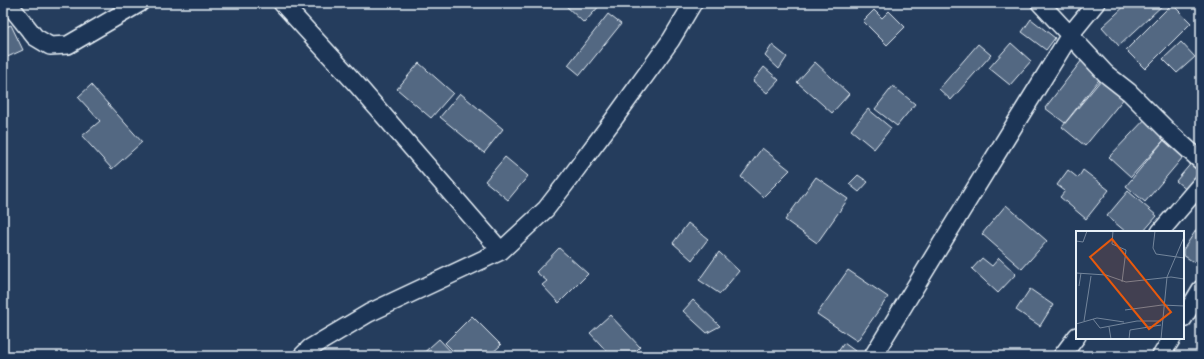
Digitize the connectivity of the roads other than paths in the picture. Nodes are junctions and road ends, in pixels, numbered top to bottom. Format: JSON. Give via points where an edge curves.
{"nodes":[{"id":1,"x":8,"y":3,"type":"edge"},
{"id":2,"x":140,"y":3,"type":"edge"},
{"id":3,"x":282,"y":3,"type":"edge"},
{"id":4,"x":693,"y":3,"type":"edge"},
{"id":5,"x":1040,"y":3,"type":"edge"},
{"id":6,"x":1096,"y":3,"type":"edge"},
{"id":7,"x":1070,"y":35,"type":"junction"},
{"id":8,"x":1201,"y":161,"type":"edge"},
{"id":9,"x":1201,"y":184,"type":"edge"},
{"id":10,"x":1161,"y":231,"type":"edge"},
{"id":11,"x":501,"y":251,"type":"junction"},
{"id":12,"x":1201,"y":289,"type":"edge"},
{"id":13,"x":1184,"y":317,"type":"edge"},
{"id":14,"x":1076,"y":337,"type":"edge"},
{"id":15,"x":1171,"y":339,"type":"edge"},
{"id":16,"x":302,"y":356,"type":"edge"},
{"id":17,"x":873,"y":356,"type":"edge"},
{"id":18,"x":1062,"y":356,"type":"edge"},
{"id":19,"x":1162,"y":356,"type":"edge"}],
"edges":[{"from":1,"to":2,"type":"street","via":[[35,37],[50,46],[68,45]]},
{"from":3,"to":11,"type":"street","via":[[358,86]]},
{"from":4,"to":11,"type":"street","via":[[671,40],[563,188],[546,209]]},
{"from":5,"to":7,"type":"street"},
{"from":6,"to":7,"type":"street"},
{"from":7,"to":8,"type":"street","via":[[1106,74],[1129,92]]},
{"from":7,"to":17,"type":"street"},
{"from":9,"to":10,"type":"street"},
{"from":11,"to":16,"type":"street","via":[[369,313],[310,348]]},
{"from":12,"to":13,"type":"street"},
{"from":14,"to":18,"type":"street"},
{"from":15,"to":19,"type":"street"}]}
